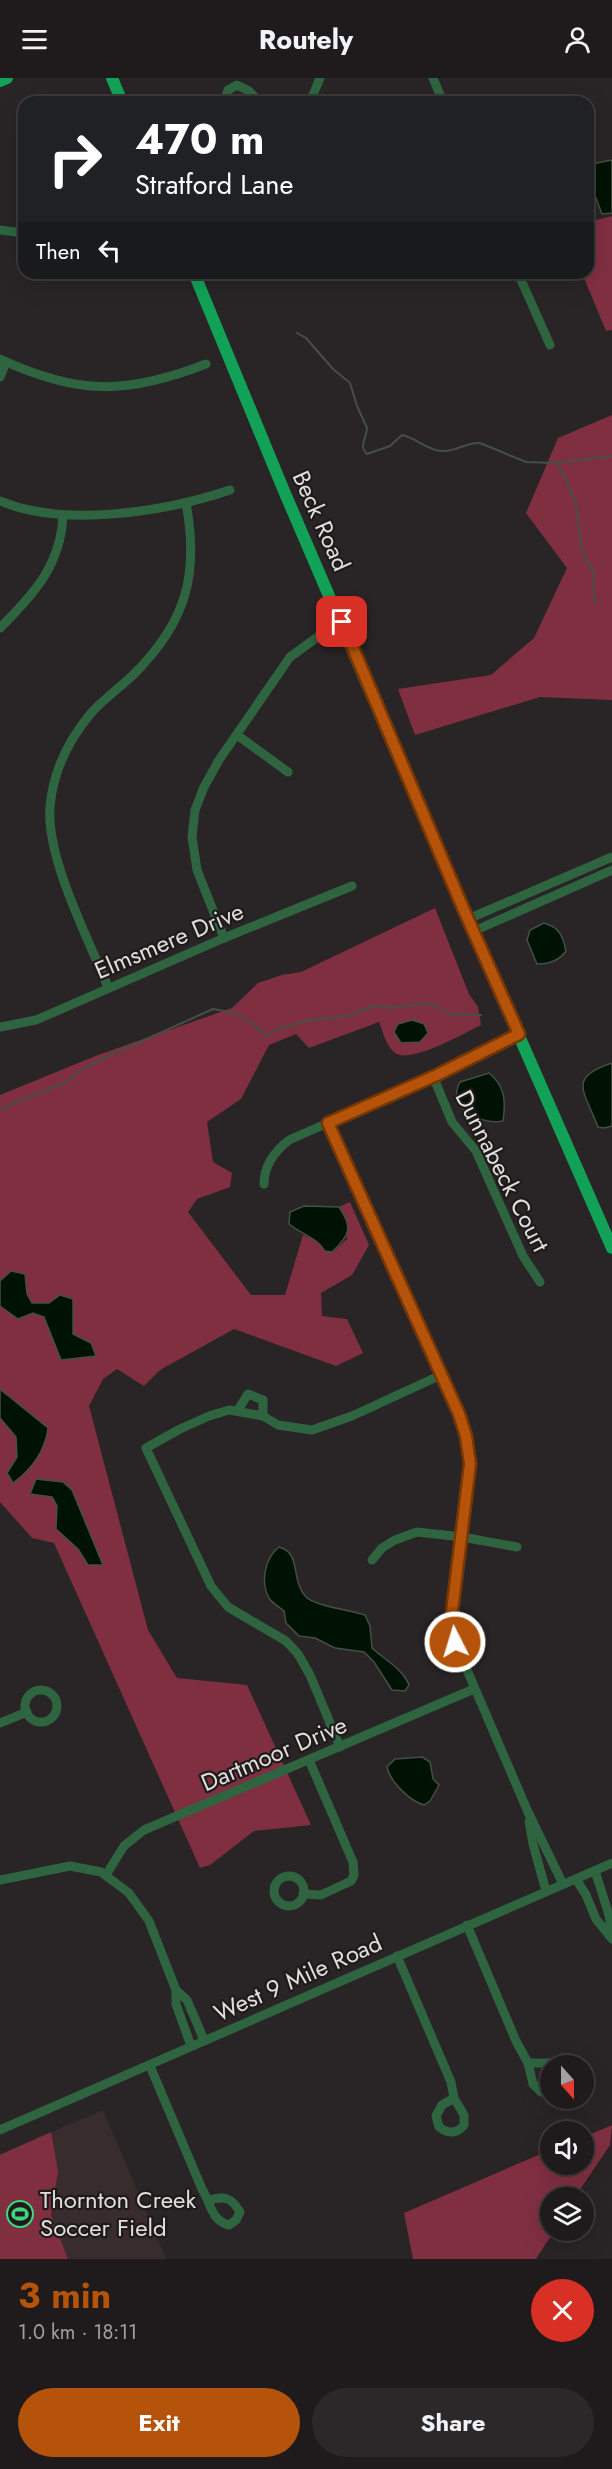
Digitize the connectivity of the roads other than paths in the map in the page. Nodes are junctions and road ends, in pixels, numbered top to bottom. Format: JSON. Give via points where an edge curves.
{"nodes":[{"id":1,"x":7,"y":78,"type":"edge"},
{"id":2,"x":112,"y":78,"type":"edge"},
{"id":3,"x":320,"y":78,"type":"edge"},
{"id":4,"x":433,"y":78,"type":"edge"},
{"id":5,"x":0,"y":81,"type":"edge"},
{"id":6,"x":120,"y":96,"type":"edge"},
{"id":7,"x":226,"y":96,"type":"edge"},
{"id":8,"x":253,"y":96,"type":"edge"},
{"id":9,"x":312,"y":96,"type":"edge"},
{"id":10,"x":440,"y":96,"type":"edge"},
{"id":11,"x":0,"y":230,"type":"edge"},
{"id":12,"x":18,"y":232,"type":"edge"},
{"id":13,"x":196,"y":279,"type":"edge"},
{"id":14,"x":521,"y":279,"type":"edge"},
{"id":15,"x":550,"y":345,"type":"dead end"},
{"id":16,"x":3,"y":361,"type":"edge"},
{"id":17,"x":206,"y":364,"type":"dead end"},
{"id":18,"x":0,"y":377,"type":"edge"},
{"id":19,"x":230,"y":490,"type":"dead end"},
{"id":20,"x":0,"y":501,"type":"edge"},
{"id":21,"x":186,"y":503,"type":"junction"},
{"id":22,"x":63,"y":515,"type":"junction"},
{"id":23,"x":0,"y":628,"type":"edge"},
{"id":24,"x":320,"y":636,"type":"dead end"},
{"id":25,"x":237,"y":735,"type":"junction"},
{"id":26,"x":288,"y":772,"type":"dead end"},
{"id":27,"x":612,"y":857,"type":"edge"},
{"id":28,"x":612,"y":870,"type":"edge"},
{"id":29,"x":352,"y":886,"type":"dead end"},
{"id":30,"x":468,"y":919,"type":"junction"},
{"id":31,"x":474,"y":931,"type":"junction"},
{"id":32,"x":224,"y":938,"type":"junction"},
{"id":33,"x":108,"y":987,"type":"junction"},
{"id":34,"x":0,"y":1027,"type":"edge"},
{"id":35,"x":519,"y":1034,"type":"junction"},
{"id":36,"x":433,"y":1076,"type":"junction"},
{"id":37,"x":328,"y":1123,"type":"junction"},
{"id":38,"x":264,"y":1184,"type":"dead end"},
{"id":39,"x":609,"y":1227,"type":"edge"},
{"id":40,"x":612,"y":1248,"type":"edge"},
{"id":41,"x":540,"y":1282,"type":"dead end"},
{"id":42,"x":441,"y":1375,"type":"junction"},
{"id":43,"x":238,"y":1410,"type":"junction"},
{"id":44,"x":263,"y":1416,"type":"junction"},
{"id":45,"x":462,"y":1537,"type":"junction"},
{"id":46,"x":517,"y":1547,"type":"dead end"},
{"id":47,"x":372,"y":1560,"type":"dead end"},
{"id":48,"x":474,"y":1689,"type":"junction"},
{"id":49,"x":27,"y":1712,"type":"dead end"},
{"id":50,"x":0,"y":1723,"type":"edge"},
{"id":51,"x":340,"y":1747,"type":"junction"},
{"id":52,"x":309,"y":1760,"type":"junction"},
{"id":53,"x":528,"y":1812,"type":"junction"},
{"id":54,"x":612,"y":1863,"type":"edge"},
{"id":55,"x":595,"y":1871,"type":"junction"},
{"id":56,"x":106,"y":1875,"type":"junction"},
{"id":57,"x":576,"y":1879,"type":"junction"},
{"id":58,"x":0,"y":1880,"type":"edge"},
{"id":59,"x":563,"y":1884,"type":"junction"},
{"id":60,"x":546,"y":1892,"type":"junction"},
{"id":61,"x":303,"y":1894,"type":"dead end"},
{"id":62,"x":467,"y":1925,"type":"junction"},
{"id":63,"x":612,"y":1938,"type":"edge"},
{"id":64,"x":397,"y":1956,"type":"junction"},
{"id":65,"x":176,"y":1990,"type":"junction"},
{"id":66,"x":204,"y":2040,"type":"junction"},
{"id":67,"x":191,"y":2046,"type":"junction"},
{"id":68,"x":528,"y":2063,"type":"junction"},
{"id":69,"x":540,"y":2063,"type":"edge"},
{"id":70,"x":150,"y":2066,"type":"junction"},
{"id":71,"x":540,"y":2090,"type":"edge"},
{"id":72,"x":454,"y":2098,"type":"dead end"},
{"id":73,"x":0,"y":2130,"type":"edge"},
{"id":74,"x":209,"y":2200,"type":"dead end"}],
"edges":[{"from":1,"to":5,"type":"main road"},
{"from":2,"to":6,"type":"main road"},
{"from":3,"to":9,"type":"street"},
{"from":4,"to":10,"type":"street"},
{"from":7,"to":8,"type":"street","via":[[237,85]]},
{"from":11,"to":12,"type":"street"},
{"from":13,"to":30,"type":"main road","name":"Beck Road"},
{"from":14,"to":15,"type":"street"},
{"from":16,"to":17,"type":"street","via":[[43,378],[94,388],[154,382]]},
{"from":16,"to":18,"type":"street"},
{"from":19,"to":21,"type":"street"},
{"from":20,"to":22,"type":"street"},
{"from":21,"to":22,"type":"street","via":[[127,512]]},
{"from":21,"to":33,"type":"street","via":[[192,559],[187,591],[171,627],[147,661],[92,712],[69,743],[52,796],[56,860]]},
{"from":22,"to":23,"type":"street","via":[[59,547],[50,568],[31,597]]},
{"from":24,"to":25,"type":"street","via":[[290,657]]},
{"from":25,"to":26,"type":"street"},
{"from":25,"to":32,"type":"street","via":[[204,787],[195,810],[192,837],[196,870]]},
{"from":27,"to":30,"type":"street"},
{"from":28,"to":31,"type":"street"},
{"from":29,"to":32,"type":"street","name":"Elmsmere Drive"},
{"from":30,"to":31,"type":"main road","name":"Beck Road"},
{"from":31,"to":35,"type":"main road","name":"Beck Road"},
{"from":32,"to":33,"type":"street","name":"Elmsmere Drive"},
{"from":33,"to":34,"type":"street","name":"Elmsmere Drive","via":[[36,1020]]},
{"from":35,"to":36,"type":"street"},
{"from":35,"to":39,"type":"main road","name":"Beck Road"},
{"from":36,"to":37,"type":"street"},
{"from":36,"to":41,"type":"street","name":"Dunnabeck Court","via":[[452,1122],[476,1151],[523,1256]]},
{"from":37,"to":38,"type":"street","via":[[278,1149],[264,1174]]},
{"from":37,"to":42,"type":"street"},
{"from":39,"to":40,"type":"main road","name":"Beck Road"},
{"from":42,"to":44,"type":"street","via":[[312,1430],[278,1425]]},
{"from":42,"to":45,"type":"street","via":[[459,1414],[470,1464]]},
{"from":43,"to":44,"type":"street"},
{"from":43,"to":44,"type":"street","via":[[248,1394],[263,1400]]},
{"from":43,"to":51,"type":"street","via":[[209,1416],[146,1448],[211,1586],[228,1607],[286,1641],[298,1654]]},
{"from":45,"to":46,"type":"street"},
{"from":45,"to":47,"type":"street","via":[[417,1532],[382,1548]]},
{"from":45,"to":48,"type":"street","via":[[451,1620],[455,1642]]},
{"from":48,"to":51,"type":"street","name":"Dartmoor Drive"},
{"from":48,"to":53,"type":"street"},
{"from":49,"to":50,"type":"street"},
{"from":51,"to":52,"type":"street","name":"Dartmoor Drive"},
{"from":52,"to":56,"type":"street","name":"Dartmoor Drive","via":[[144,1830],[124,1846]]},
{"from":52,"to":61,"type":"street","via":[[353,1862],[354,1875],[351,1881],[321,1895]]},
{"from":53,"to":59,"type":"street"},
{"from":53,"to":60,"type":"street"},
{"from":54,"to":55,"type":"street","name":"West 9 Mile Road"},
{"from":55,"to":57,"type":"street","name":"West 9 Mile Road"},
{"from":55,"to":63,"type":"street"},
{"from":56,"to":58,"type":"street","via":[[70,1866]]},
{"from":56,"to":65,"type":"street","via":[[129,1893],[145,1914]]},
{"from":57,"to":59,"type":"street","name":"West 9 Mile Road"},
{"from":57,"to":63,"type":"street","via":[[596,1919]]},
{"from":59,"to":60,"type":"street","name":"West 9 Mile Road"},
{"from":60,"to":62,"type":"street","name":"West 9 Mile Road"},
{"from":62,"to":64,"type":"street","name":"West 9 Mile Road"},
{"from":62,"to":68,"type":"street"},
{"from":64,"to":66,"type":"street","name":"West 9 Mile Road"},
{"from":64,"to":72,"type":"street","via":[[451,2082]]},
{"from":65,"to":66,"type":"street","via":[[187,2000]]},
{"from":65,"to":67,"type":"street","via":[[176,2004]]},
{"from":66,"to":67,"type":"street","name":"West 9 Mile Road"},
{"from":67,"to":70,"type":"street","name":"West 9 Mile Road"},
{"from":68,"to":69,"type":"street"},
{"from":68,"to":71,"type":"street","via":[[531,2079]]},
{"from":70,"to":73,"type":"street","name":"West 9 Mile Road"},
{"from":70,"to":74,"type":"street"}]}
